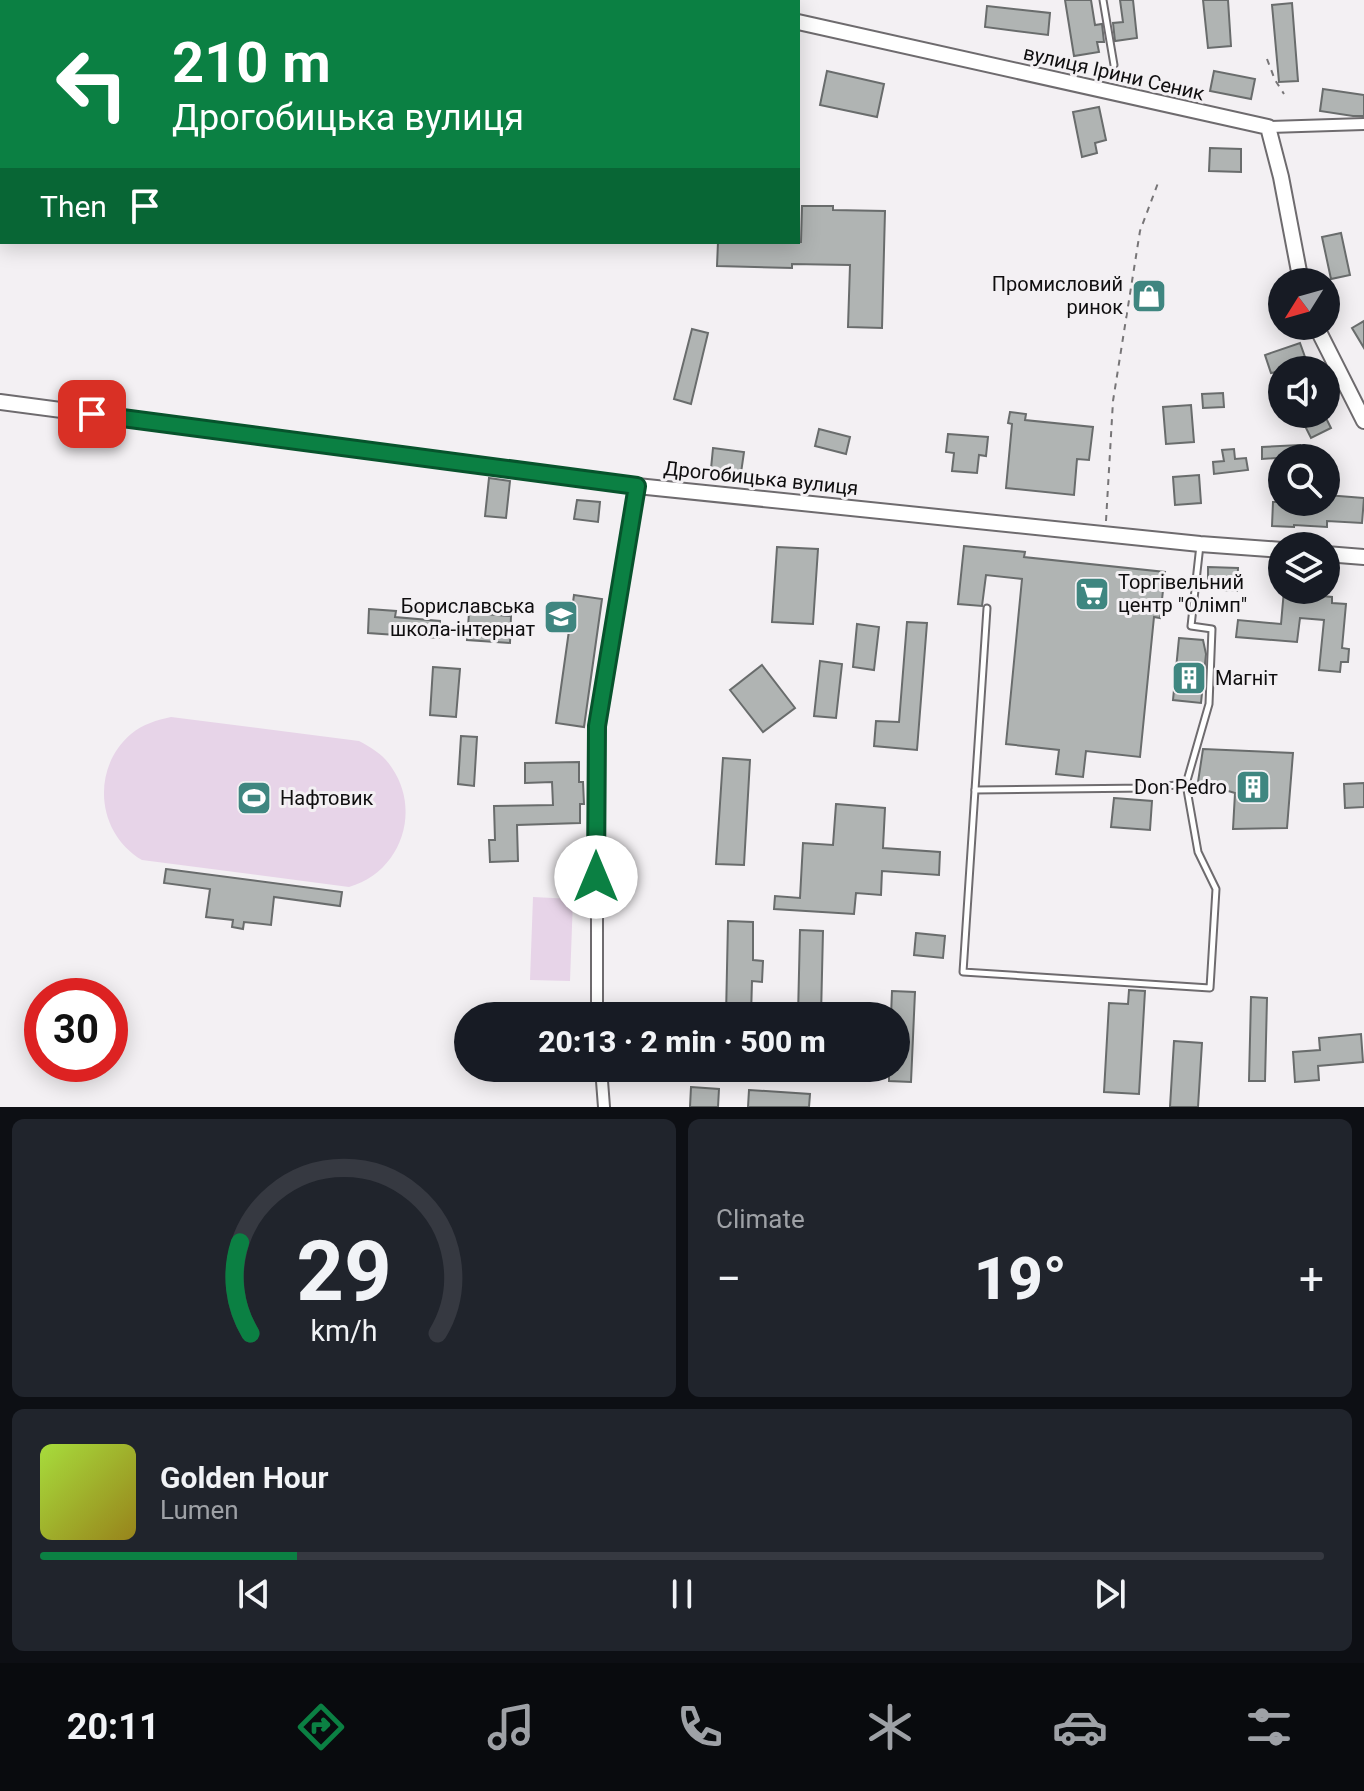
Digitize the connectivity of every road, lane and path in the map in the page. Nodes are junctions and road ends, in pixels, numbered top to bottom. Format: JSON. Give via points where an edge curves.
{"nodes":[{"id":1,"x":1103,"y":0,"type":"edge"},
{"id":2,"x":800,"y":22,"type":"edge"},
{"id":3,"x":1267,"y":59,"type":"dead end"},
{"id":4,"x":1114,"y":65,"type":"dead end"},
{"id":5,"x":1284,"y":94,"type":"dead end"},
{"id":6,"x":1364,"y":124,"type":"edge"},
{"id":7,"x":1268,"y":127,"type":"junction"},
{"id":8,"x":1158,"y":183,"type":"dead end"},
{"id":9,"x":1298,"y":268,"type":"edge"},
{"id":10,"x":1323,"y":340,"type":"edge"},
{"id":11,"x":0,"y":402,"type":"edge"},
{"id":12,"x":1364,"y":421,"type":"edge"},
{"id":13,"x":637,"y":486,"type":"junction"},
{"id":14,"x":1105,"y":534,"type":"junction"},
{"id":15,"x":1200,"y":544,"type":"junction"},
{"id":16,"x":1268,"y":549,"type":"edge"},
{"id":17,"x":1340,"y":555,"type":"edge"},
{"id":18,"x":1364,"y":557,"type":"edge"},
{"id":19,"x":987,"y":608,"type":"dead end"},
{"id":20,"x":1186,"y":784,"type":"junction"},
{"id":21,"x":975,"y":790,"type":"junction"},
{"id":22,"x":597,"y":1002,"type":"edge"},
{"id":23,"x":602,"y":1082,"type":"edge"},
{"id":24,"x":604,"y":1107,"type":"edge"}],
"edges":[{"from":1,"to":4,"type":"lane"},
{"from":2,"to":7,"type":"main road","name":"вулиця Ірини Сеник"},
{"from":3,"to":5,"type":"path"},
{"from":6,"to":7,"type":"street"},
{"from":7,"to":9,"type":"main road"},
{"from":8,"to":14,"type":"path","via":[[1140,231],[1113,401]]},
{"from":10,"to":12,"type":"main road"},
{"from":11,"to":13,"type":"main road","name":"Дрогобицька вулиця"},
{"from":13,"to":14,"type":"main road","name":"Дрогобицька вулиця"},
{"from":13,"to":22,"type":"street","via":[[597,726]]},
{"from":14,"to":15,"type":"main road","name":"Дрогобицька вулиця"},
{"from":15,"to":16,"type":"main road","name":"Дрогобицька вулиця"},
{"from":15,"to":20,"type":"lane","via":[[1191,626],[1212,629],[1209,704]]},
{"from":17,"to":18,"type":"main road"},
{"from":19,"to":21,"type":"lane"},
{"from":20,"to":21,"type":"lane"},
{"from":20,"to":21,"type":"lane","via":[[1198,852],[1216,889],[1210,988],[963,972]]},
{"from":23,"to":24,"type":"street"}]}
